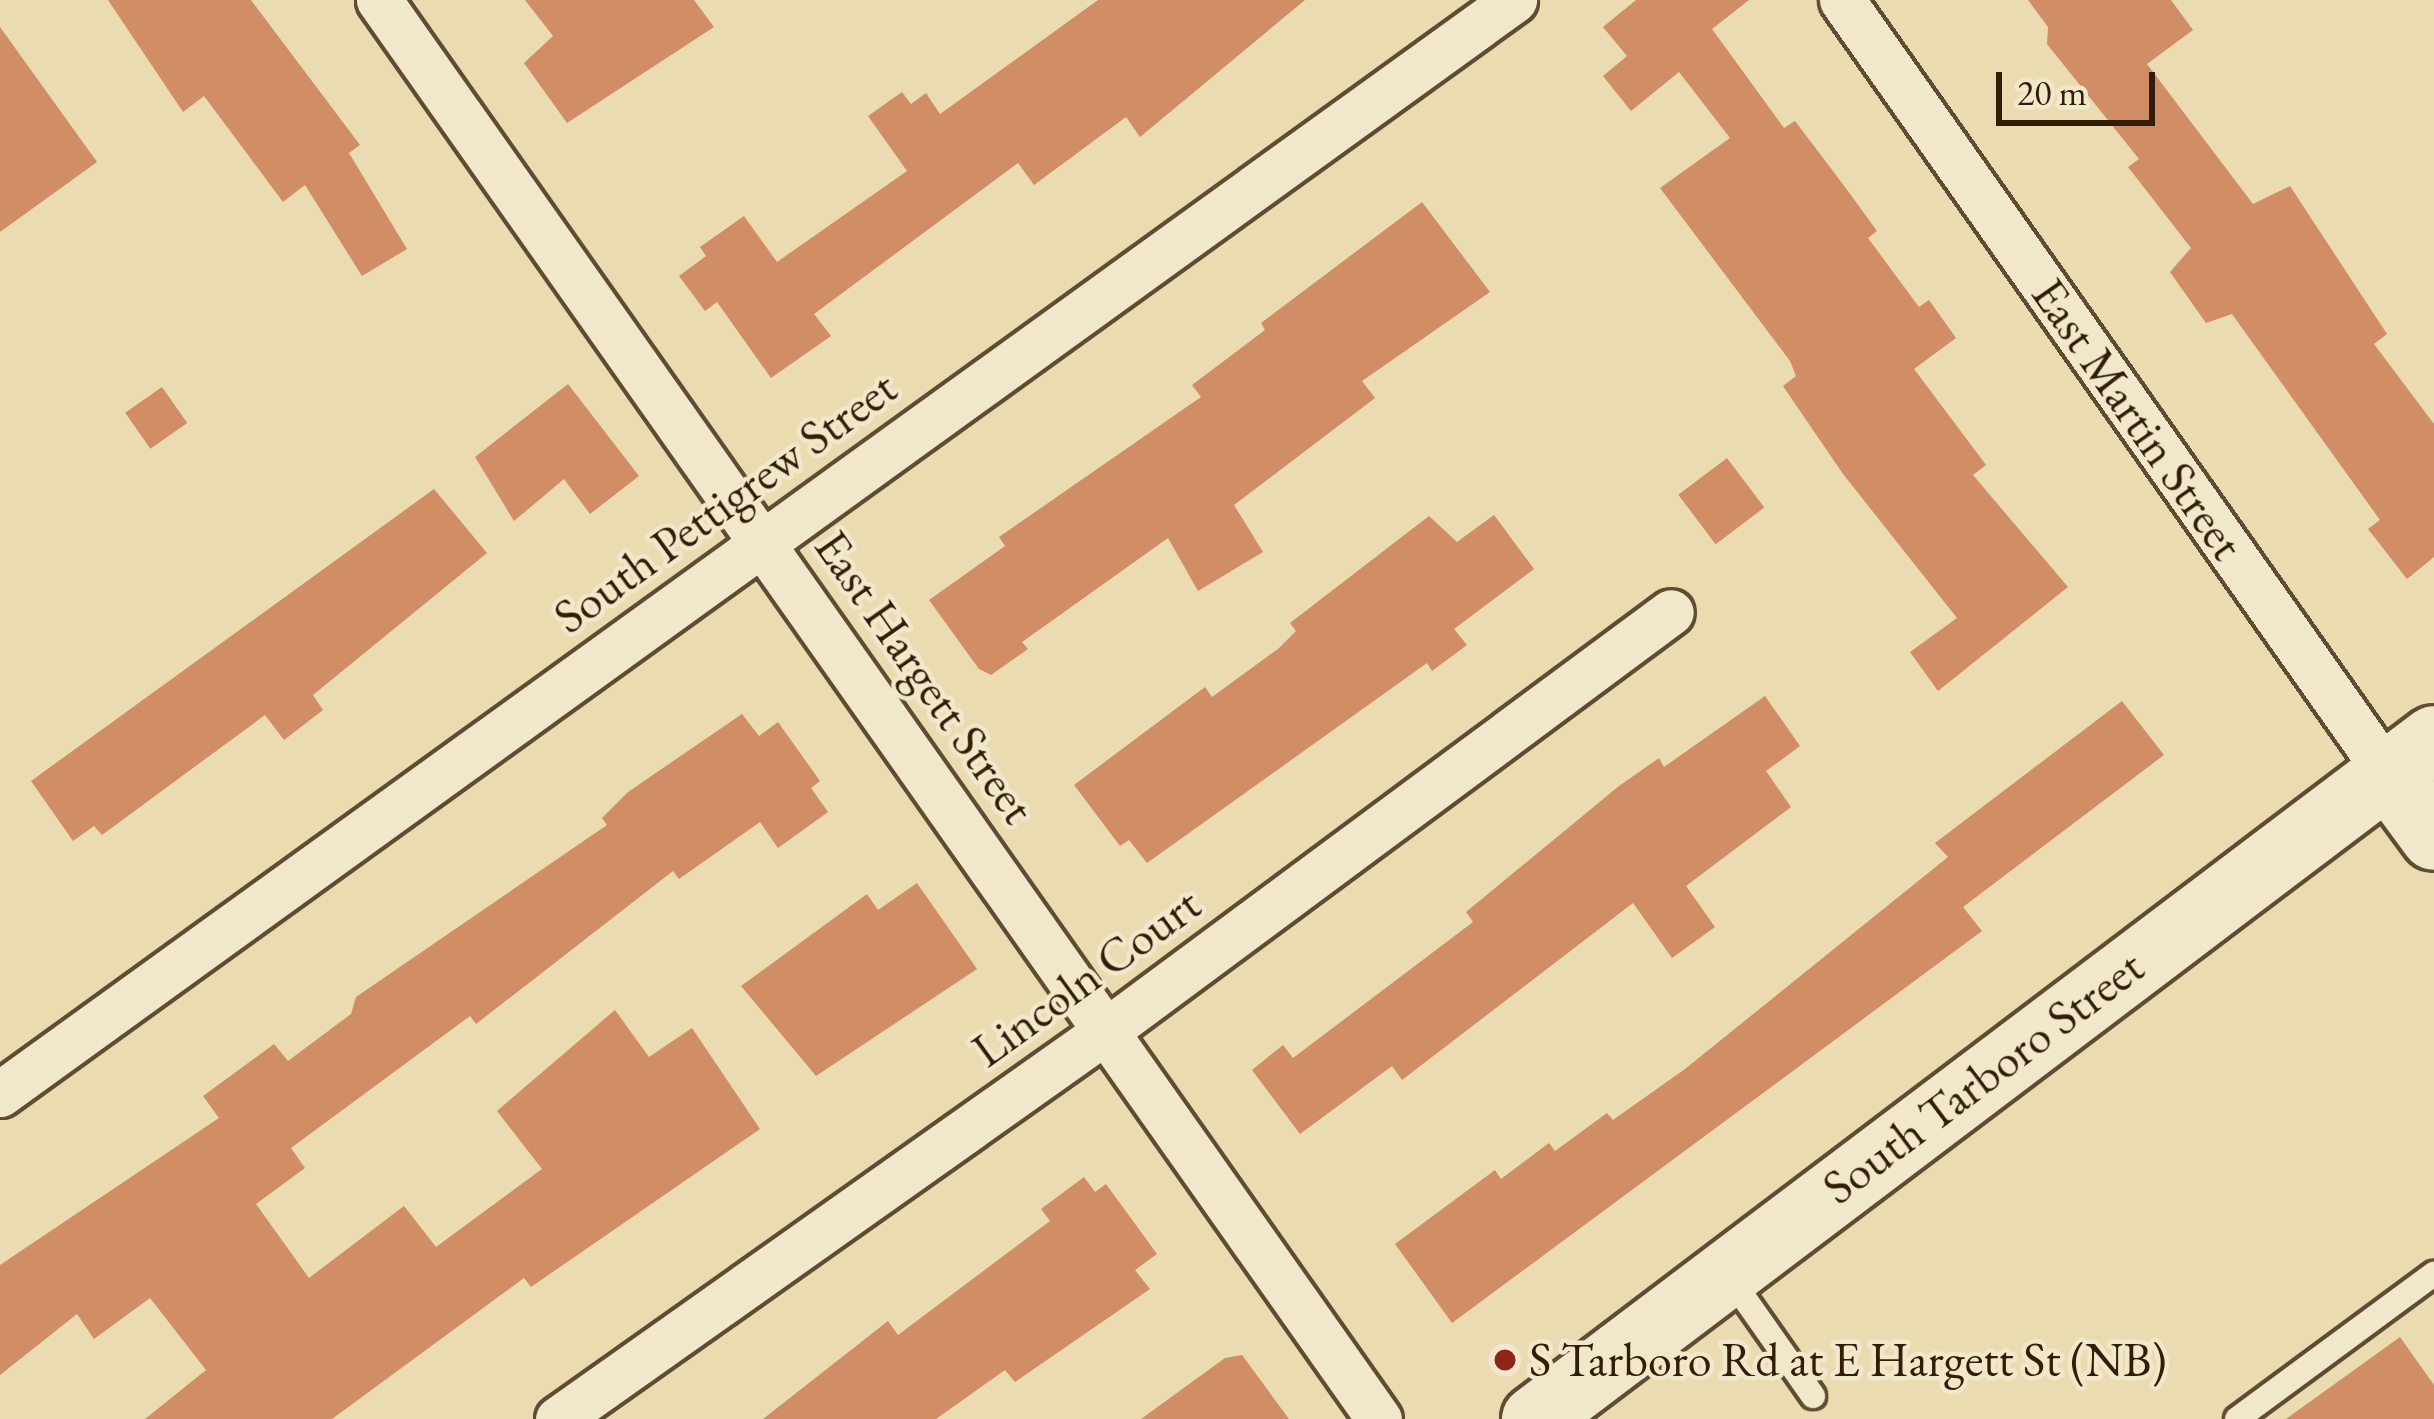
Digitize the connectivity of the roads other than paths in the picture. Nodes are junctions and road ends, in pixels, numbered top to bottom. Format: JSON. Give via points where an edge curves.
{"nodes":[{"id":1,"x":379,"y":0,"type":"edge"},
{"id":2,"x":1514,"y":0,"type":"edge"},
{"id":3,"x":1842,"y":0,"type":"edge"},
{"id":4,"x":764,"y":540,"type":"junction"},
{"id":5,"x":1671,"y":612,"type":"dead end"},
{"id":6,"x":2410,"y":756,"type":"edge"},
{"id":7,"x":2434,"y":837,"type":"edge"},
{"id":8,"x":1106,"y":1031,"type":"junction"},
{"id":9,"x":0,"y":1094,"type":"edge"},
{"id":10,"x":1726,"y":1273,"type":"junction"},
{"id":11,"x":2434,"y":1274,"type":"edge"},
{"id":12,"x":1813,"y":1396,"type":"dead end"},
{"id":13,"x":558,"y":1419,"type":"edge"},
{"id":14,"x":1379,"y":1419,"type":"edge"},
{"id":15,"x":1535,"y":1419,"type":"edge"},
{"id":16,"x":2237,"y":1419,"type":"edge"}],
"edges":[{"from":1,"to":4,"type":"street","name":"East Hargett Street"},
{"from":2,"to":4,"type":"street","name":"South Pettigrew Street"},
{"from":3,"to":6,"type":"street","name":"East Martin Street"},
{"from":4,"to":8,"type":"street","name":"East Hargett Street"},
{"from":4,"to":9,"type":"street","name":"South Pettigrew Street"},
{"from":5,"to":8,"type":"street","name":"Lincoln Court"},
{"from":6,"to":7,"type":"main road","name":"East Martin Street"},
{"from":6,"to":10,"type":"main road","name":"South Tarboro Street"},
{"from":8,"to":13,"type":"street","name":"Lincoln Court"},
{"from":8,"to":14,"type":"street","name":"East Hargett Street"},
{"from":10,"to":12,"type":"lane"},
{"from":10,"to":15,"type":"main road","name":"South Tarboro Street"},
{"from":11,"to":16,"type":"lane"}]}
